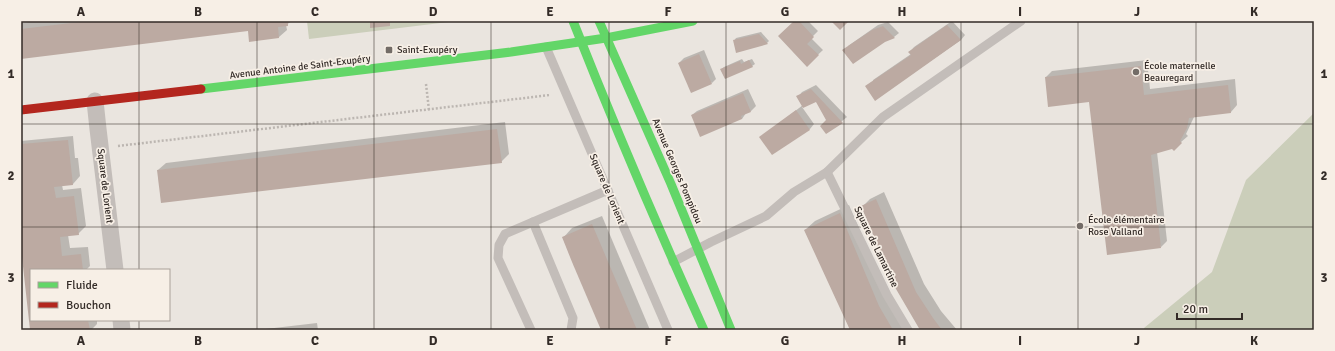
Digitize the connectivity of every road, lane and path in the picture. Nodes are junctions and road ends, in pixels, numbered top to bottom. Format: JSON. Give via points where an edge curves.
{"nodes":[{"id":1,"x":573,"y":21,"type":"edge"},
{"id":2,"x":599,"y":21,"type":"edge"},
{"id":3,"x":693,"y":21,"type":"edge"},
{"id":4,"x":1021,"y":21,"type":"edge"},
{"id":5,"x":606,"y":38,"type":"junction"},
{"id":6,"x":581,"y":41,"type":"junction"},
{"id":7,"x":546,"y":47,"type":"junction"},
{"id":8,"x":603,"y":70,"type":"dead end"},
{"id":9,"x":565,"y":93,"type":"junction"},
{"id":10,"x":95,"y":101,"type":"junction"},
{"id":11,"x":21,"y":110,"type":"edge"},
{"id":12,"x":100,"y":148,"type":"junction"},
{"id":13,"x":827,"y":172,"type":"junction"},
{"id":14,"x":655,"y":174,"type":"dead end"},
{"id":15,"x":671,"y":184,"type":"junction"},
{"id":16,"x":608,"y":190,"type":"junction"},
{"id":17,"x":533,"y":222,"type":"junction"},
{"id":18,"x":698,"y":250,"type":"junction"},
{"id":19,"x":673,"y":262,"type":"junction"},
{"id":20,"x":115,"y":269,"type":"edge"},
{"id":21,"x":531,"y":330,"type":"edge"},
{"id":22,"x":570,"y":330,"type":"edge"},
{"id":23,"x":668,"y":330,"type":"edge"},
{"id":24,"x":704,"y":330,"type":"edge"},
{"id":25,"x":731,"y":330,"type":"edge"},
{"id":26,"x":908,"y":330,"type":"edge"}],
"edges":[{"from":1,"to":6,"type":"main road"},
{"from":2,"to":5,"type":"main road","name":"Avenue Georges Pompidou"},
{"from":3,"to":5,"type":"main road","name":"Avenue Antoine de Saint-Exupéry"},
{"from":4,"to":13,"type":"lane","via":[[883,117]]},
{"from":5,"to":6,"type":"main road","name":"Avenue Antoine de Saint-Exupéry"},
{"from":5,"to":15,"type":"main road","name":"Avenue Georges Pompidou"},
{"from":6,"to":7,"type":"main road","name":"Avenue Antoine de Saint-Exupéry"},
{"from":6,"to":8,"type":"main road"},
{"from":6,"to":19,"type":"main road"},
{"from":7,"to":9,"type":"lane","name":"Square de Lorient"},
{"from":7,"to":10,"type":"main road","name":"Avenue Antoine de Saint-Exupéry"},
{"from":9,"to":12,"type":"path"},
{"from":9,"to":16,"type":"lane","name":"Square de Lorient"},
{"from":10,"to":11,"type":"main road","name":"Avenue Antoine de Saint-Exupéry"},
{"from":10,"to":12,"type":"street","name":"Square de Lorient"},
{"from":12,"to":20,"type":"street","name":"Square de Lorient"},
{"from":13,"to":18,"type":"lane","via":[[794,192],[766,216]]},
{"from":13,"to":26,"type":"lane","name":"Square de Lamartine","via":[[887,295]]},
{"from":14,"to":15,"type":"main road"},
{"from":15,"to":18,"type":"main road","name":"Avenue Georges Pompidou"},
{"from":16,"to":17,"type":"lane"},
{"from":16,"to":23,"type":"lane","name":"Square de Lorient"},
{"from":17,"to":21,"type":"lane","via":[[505,234],[499,245],[498,258]]},
{"from":17,"to":22,"type":"lane","via":[[573,318]]},
{"from":18,"to":19,"type":"lane"},
{"from":18,"to":25,"type":"main road","name":"Avenue Georges Pompidou"},
{"from":19,"to":24,"type":"main road"}]}
